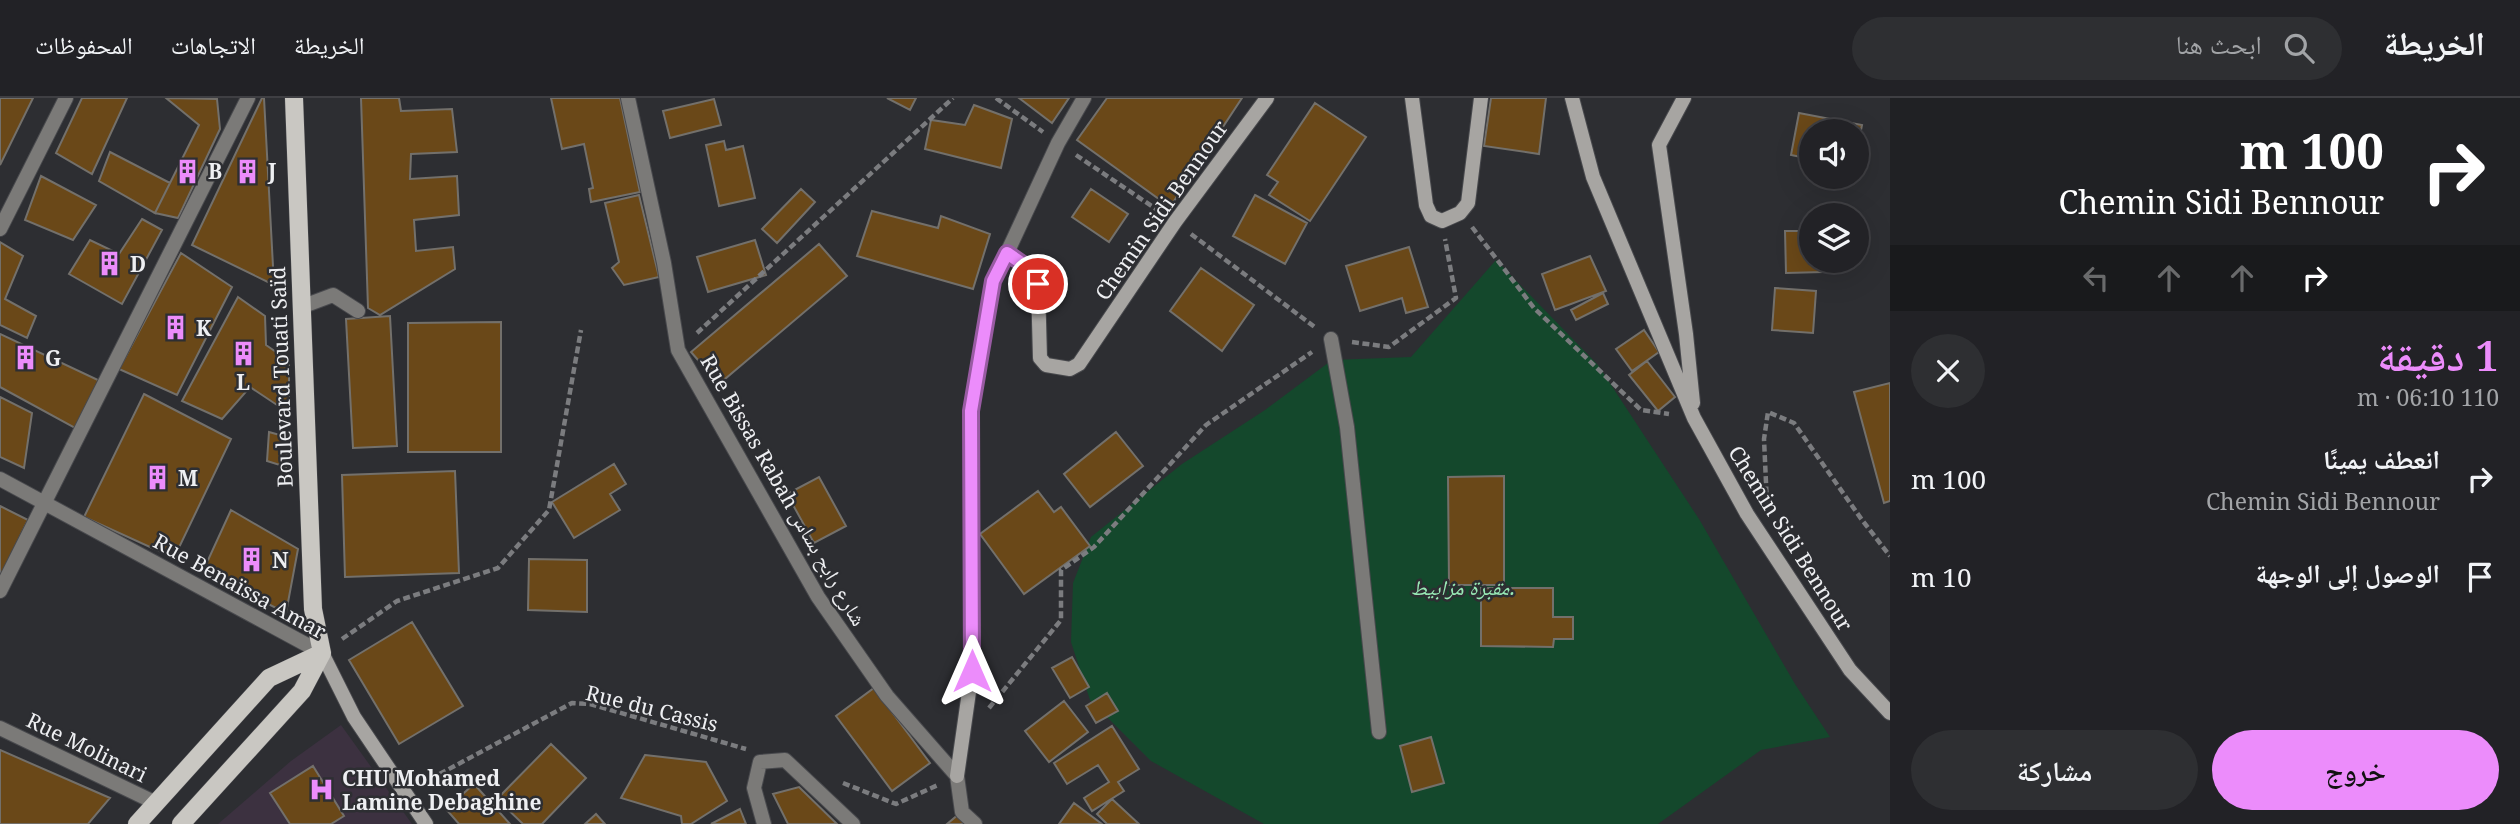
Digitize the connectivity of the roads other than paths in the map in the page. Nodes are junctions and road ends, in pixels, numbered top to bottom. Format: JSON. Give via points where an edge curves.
{"nodes":[{"id":1,"x":66,"y":98,"type":"edge"},
{"id":2,"x":248,"y":98,"type":"edge"},
{"id":3,"x":294,"y":98,"type":"edge"},
{"id":4,"x":628,"y":98,"type":"edge"},
{"id":5,"x":1084,"y":98,"type":"edge"},
{"id":6,"x":1267,"y":98,"type":"edge"},
{"id":7,"x":1412,"y":98,"type":"edge"},
{"id":8,"x":1481,"y":98,"type":"edge"},
{"id":9,"x":1572,"y":98,"type":"edge"},
{"id":10,"x":1684,"y":98,"type":"edge"},
{"id":11,"x":0,"y":229,"type":"edge"},
{"id":12,"x":1007,"y":253,"type":"junction"},
{"id":13,"x":301,"y":307,"type":"junction"},
{"id":14,"x":358,"y":311,"type":"dead end"},
{"id":15,"x":1331,"y":339,"type":"road end"},
{"id":16,"x":1694,"y":418,"type":"junction"},
{"id":17,"x":0,"y":479,"type":"edge"},
{"id":18,"x":44,"y":503,"type":"junction"},
{"id":19,"x":0,"y":591,"type":"edge"},
{"id":20,"x":322,"y":653,"type":"junction"},
{"id":21,"x":1890,"y":713,"type":"edge"},
{"id":22,"x":0,"y":728,"type":"edge"},
{"id":23,"x":1379,"y":732,"type":"dead end"},
{"id":24,"x":957,"y":776,"type":"junction"},
{"id":25,"x":156,"y":803,"type":"junction"},
{"id":26,"x":138,"y":824,"type":"edge"},
{"id":27,"x":181,"y":824,"type":"edge"},
{"id":28,"x":426,"y":824,"type":"edge"},
{"id":29,"x":764,"y":824,"type":"edge"},
{"id":30,"x":853,"y":824,"type":"edge"},
{"id":31,"x":975,"y":824,"type":"edge"}],
"edges":[{"from":1,"to":11,"type":"street"},
{"from":2,"to":18,"type":"street"},
{"from":3,"to":13,"type":"main road","name":"Boulevard Touati Saïd"},
{"from":4,"to":24,"type":"street","name":"Rue Bissas Rabah شارع رابح بساس","via":[[678,350],[818,597],[887,696]]},
{"from":5,"to":12,"type":"street"},
{"from":6,"to":12,"type":"street","name":"Chemin Sidi Bennour","via":[[1175,222],[1079,364],[1070,369],[1046,365],[1040,358],[1038,284],[1033,271]]},
{"from":7,"to":8,"type":"street","via":[[1426,205],[1431,216],[1442,221],[1461,213],[1468,203]]},
{"from":9,"to":16,"type":"street","name":"Chemin Sidi Bennour","via":[[1593,177]]},
{"from":10,"to":16,"type":"street","via":[[1659,145]]},
{"from":12,"to":24,"type":"street","via":[[993,281],[971,411],[972,671]]},
{"from":13,"to":14,"type":"street","via":[[333,295]]},
{"from":13,"to":20,"type":"main road","name":"Boulevard Touati Saïd","via":[[313,609]]},
{"from":15,"to":23,"type":"street","via":[[1347,427]]},
{"from":16,"to":21,"type":"street","name":"Chemin Sidi Bennour","via":[[1747,514],[1850,670]]},
{"from":17,"to":18,"type":"street","name":"Rue Benaïssa Amar"},
{"from":18,"to":19,"type":"street"},
{"from":18,"to":20,"type":"street","name":"Rue Benaïssa Amar"},
{"from":20,"to":25,"type":"main road","via":[[269,678]]},
{"from":20,"to":27,"type":"main road","via":[[302,691]]},
{"from":20,"to":28,"type":"street","name":"Rue Benaïssa Amar","via":[[354,717]]},
{"from":22,"to":25,"type":"street","name":"Rue Molinari"},
{"from":24,"to":31,"type":"street","via":[[962,811]]},
{"from":25,"to":26,"type":"main road"},
{"from":29,"to":30,"type":"street","via":[[754,788],[760,762],[785,760]]}]}
